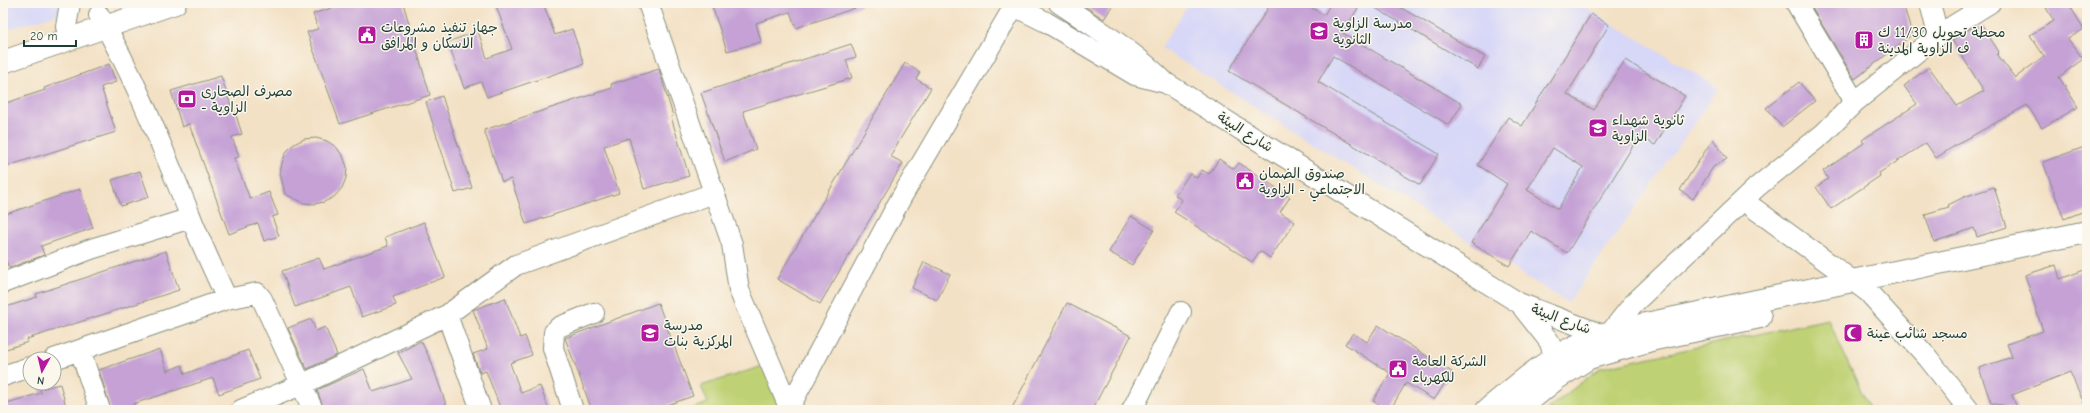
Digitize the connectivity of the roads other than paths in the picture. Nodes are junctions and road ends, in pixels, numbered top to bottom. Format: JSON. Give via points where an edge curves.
{"nodes":[{"id":1,"x":70,"y":3,"type":"edge"},
{"id":2,"x":134,"y":3,"type":"edge"},
{"id":3,"x":175,"y":3,"type":"edge"},
{"id":4,"x":648,"y":3,"type":"edge"},
{"id":5,"x":1059,"y":3,"type":"edge"},
{"id":6,"x":1796,"y":3,"type":"edge"},
{"id":7,"x":1930,"y":3,"type":"edge"},
{"id":8,"x":1990,"y":3,"type":"edge"},
{"id":9,"x":1015,"y":4,"type":"edge"},
{"id":10,"x":102,"y":21,"type":"junction"},
{"id":11,"x":66,"y":27,"type":"junction"},
{"id":12,"x":1938,"y":35,"type":"junction"},
{"id":13,"x":3,"y":47,"type":"edge"},
{"id":14,"x":3,"y":62,"type":"edge"},
{"id":15,"x":1166,"y":83,"type":"junction"},
{"id":16,"x":1855,"y":102,"type":"junction"},
{"id":17,"x":714,"y":193,"type":"junction"},
{"id":18,"x":1744,"y":201,"type":"junction"},
{"id":19,"x":190,"y":218,"type":"junction"},
{"id":20,"x":2087,"y":232,"type":"edge"},
{"id":21,"x":2087,"y":244,"type":"edge"},
{"id":22,"x":3,"y":283,"type":"edge"},
{"id":23,"x":1861,"y":287,"type":"junction"},
{"id":24,"x":227,"y":299,"type":"junction"},
{"id":25,"x":1519,"y":303,"type":"junction"},
{"id":26,"x":1181,"y":312,"type":"dead end"},
{"id":27,"x":594,"y":313,"type":"dead end"},
{"id":28,"x":447,"y":315,"type":"junction"},
{"id":29,"x":1607,"y":334,"type":"junction"},
{"id":30,"x":80,"y":350,"type":"junction"},
{"id":31,"x":62,"y":356,"type":"edge"},
{"id":32,"x":1555,"y":357,"type":"junction"},
{"id":33,"x":22,"y":370,"type":"edge"},
{"id":34,"x":3,"y":376,"type":"edge"},
{"id":35,"x":303,"y":384,"type":"junction"},
{"id":36,"x":789,"y":409,"type":"edge"},
{"id":37,"x":100,"y":410,"type":"edge"},
{"id":38,"x":241,"y":410,"type":"edge"},
{"id":39,"x":313,"y":410,"type":"edge"},
{"id":40,"x":481,"y":410,"type":"edge"},
{"id":41,"x":573,"y":410,"type":"edge"},
{"id":42,"x":1132,"y":410,"type":"edge"},
{"id":43,"x":1486,"y":410,"type":"edge"},
{"id":44,"x":1518,"y":410,"type":"edge"},
{"id":45,"x":1968,"y":410,"type":"edge"}],
"edges":[{"from":1,"to":11,"type":"street"},
{"from":2,"to":10,"type":"main road"},
{"from":3,"to":10,"type":"main road"},
{"from":4,"to":17,"type":"street"},
{"from":5,"to":15,"type":"street","name":"شارع البيئة","via":[[1146,63]]},
{"from":6,"to":16,"type":"street"},
{"from":7,"to":12,"type":"street"},
{"from":8,"to":12,"type":"street"},
{"from":9,"to":15,"type":"street","via":[[1135,75]]},
{"from":9,"to":36,"type":"street","via":[[901,198]]},
{"from":10,"to":11,"type":"main road"},
{"from":10,"to":14,"type":"main road"},
{"from":10,"to":19,"type":"street","via":[[121,54],[154,127]]},
{"from":11,"to":13,"type":"main road"},
{"from":12,"to":16,"type":"street"},
{"from":15,"to":25,"type":"street","name":"شارع البيئة"},
{"from":16,"to":18,"type":"street","via":[[1824,133],[1757,187]]},
{"from":17,"to":28,"type":"street","via":[[516,265]]},
{"from":17,"to":36,"type":"street","via":[[732,244],[739,290]]},
{"from":18,"to":23,"type":"street"},
{"from":18,"to":29,"type":"street","via":[[1633,304]]},
{"from":19,"to":22,"type":"street","via":[[91,249]]},
{"from":19,"to":24,"type":"street"},
{"from":20,"to":23,"type":"main road"},
{"from":21,"to":23,"type":"main road"},
{"from":23,"to":29,"type":"main road"},
{"from":23,"to":44,"type":"main road","via":[[1597,354],[1566,371]]},
{"from":23,"to":45,"type":"street","via":[[1928,358]]},
{"from":24,"to":30,"type":"street"},
{"from":24,"to":35,"type":"street","via":[[257,293],[262,298]]},
{"from":25,"to":29,"type":"street","name":"شارع البيئة","via":[[1541,313]]},
{"from":25,"to":32,"type":"street","name":"شارع البيئة","via":[[1539,326],[1554,349]]},
{"from":26,"to":42,"type":"street"},
{"from":27,"to":41,"type":"street","via":[[559,327],[554,332],[553,348]]},
{"from":28,"to":35,"type":"street"},
{"from":28,"to":40,"type":"street"},
{"from":29,"to":32,"type":"main road"},
{"from":30,"to":31,"type":"street"},
{"from":30,"to":37,"type":"street"},
{"from":32,"to":43,"type":"main road"},
{"from":33,"to":34,"type":"street"},
{"from":35,"to":38,"type":"street"},
{"from":35,"to":39,"type":"street"}]}
